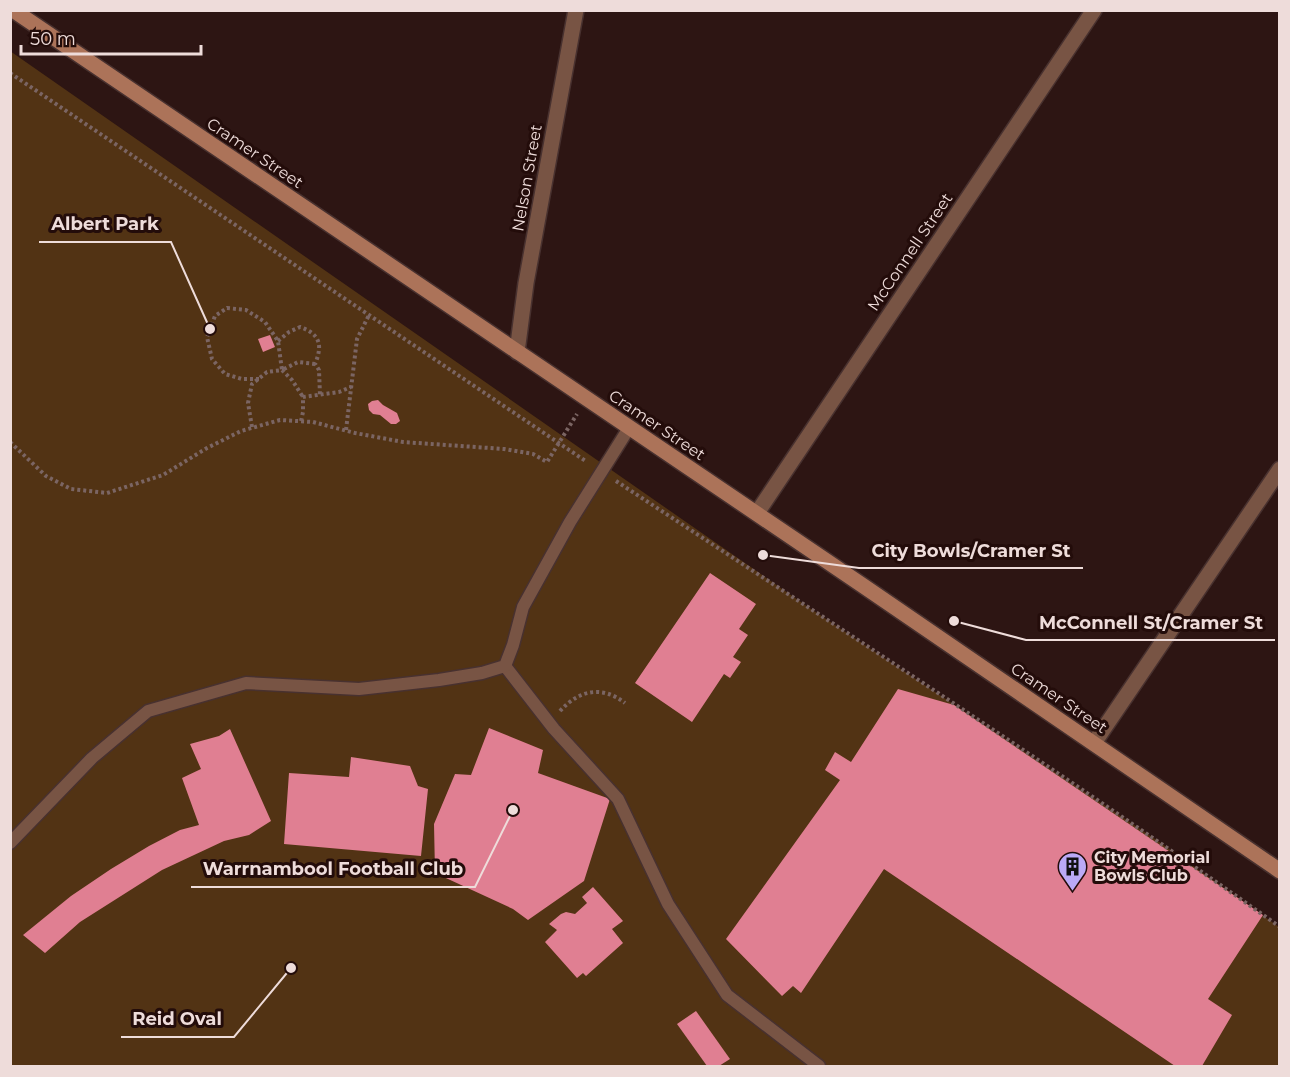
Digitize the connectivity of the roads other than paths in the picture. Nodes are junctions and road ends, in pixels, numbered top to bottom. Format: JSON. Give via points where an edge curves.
{"nodes":[{"id":1,"x":13,"y":10,"type":"edge"},
{"id":2,"x":576,"y":10,"type":"edge"},
{"id":3,"x":1094,"y":10,"type":"edge"},
{"id":4,"x":517,"y":352,"type":"junction"},
{"id":5,"x":629,"y":428,"type":"junction"},
{"id":6,"x":1280,"y":469,"type":"edge"},
{"id":7,"x":757,"y":513,"type":"junction"},
{"id":8,"x":505,"y":666,"type":"junction"},
{"id":9,"x":1094,"y":742,"type":"junction"},
{"id":10,"x":10,"y":843,"type":"edge"},
{"id":11,"x":1280,"y":871,"type":"edge"},
{"id":12,"x":819,"y":1066,"type":"edge"}],
"edges":[{"from":1,"to":4,"type":"street","name":"Cramer Street"},
{"from":2,"to":4,"type":"street","name":"Nelson Street"},
{"from":3,"to":7,"type":"street","name":"McConnell Street"},
{"from":4,"to":5,"type":"street","name":"Cramer Street"},
{"from":5,"to":7,"type":"street","name":"Cramer Street"},
{"from":5,"to":8,"type":"lane","via":[[523,607]]},
{"from":6,"to":9,"type":"street"},
{"from":7,"to":9,"type":"street","name":"Cramer Street"},
{"from":8,"to":10,"type":"lane","via":[[439,680],[359,689],[246,683],[148,711],[92,758]]},
{"from":8,"to":12,"type":"lane","via":[[550,724],[618,799],[668,903],[727,994]]},
{"from":9,"to":11,"type":"street","name":"Cramer Street"}]}
